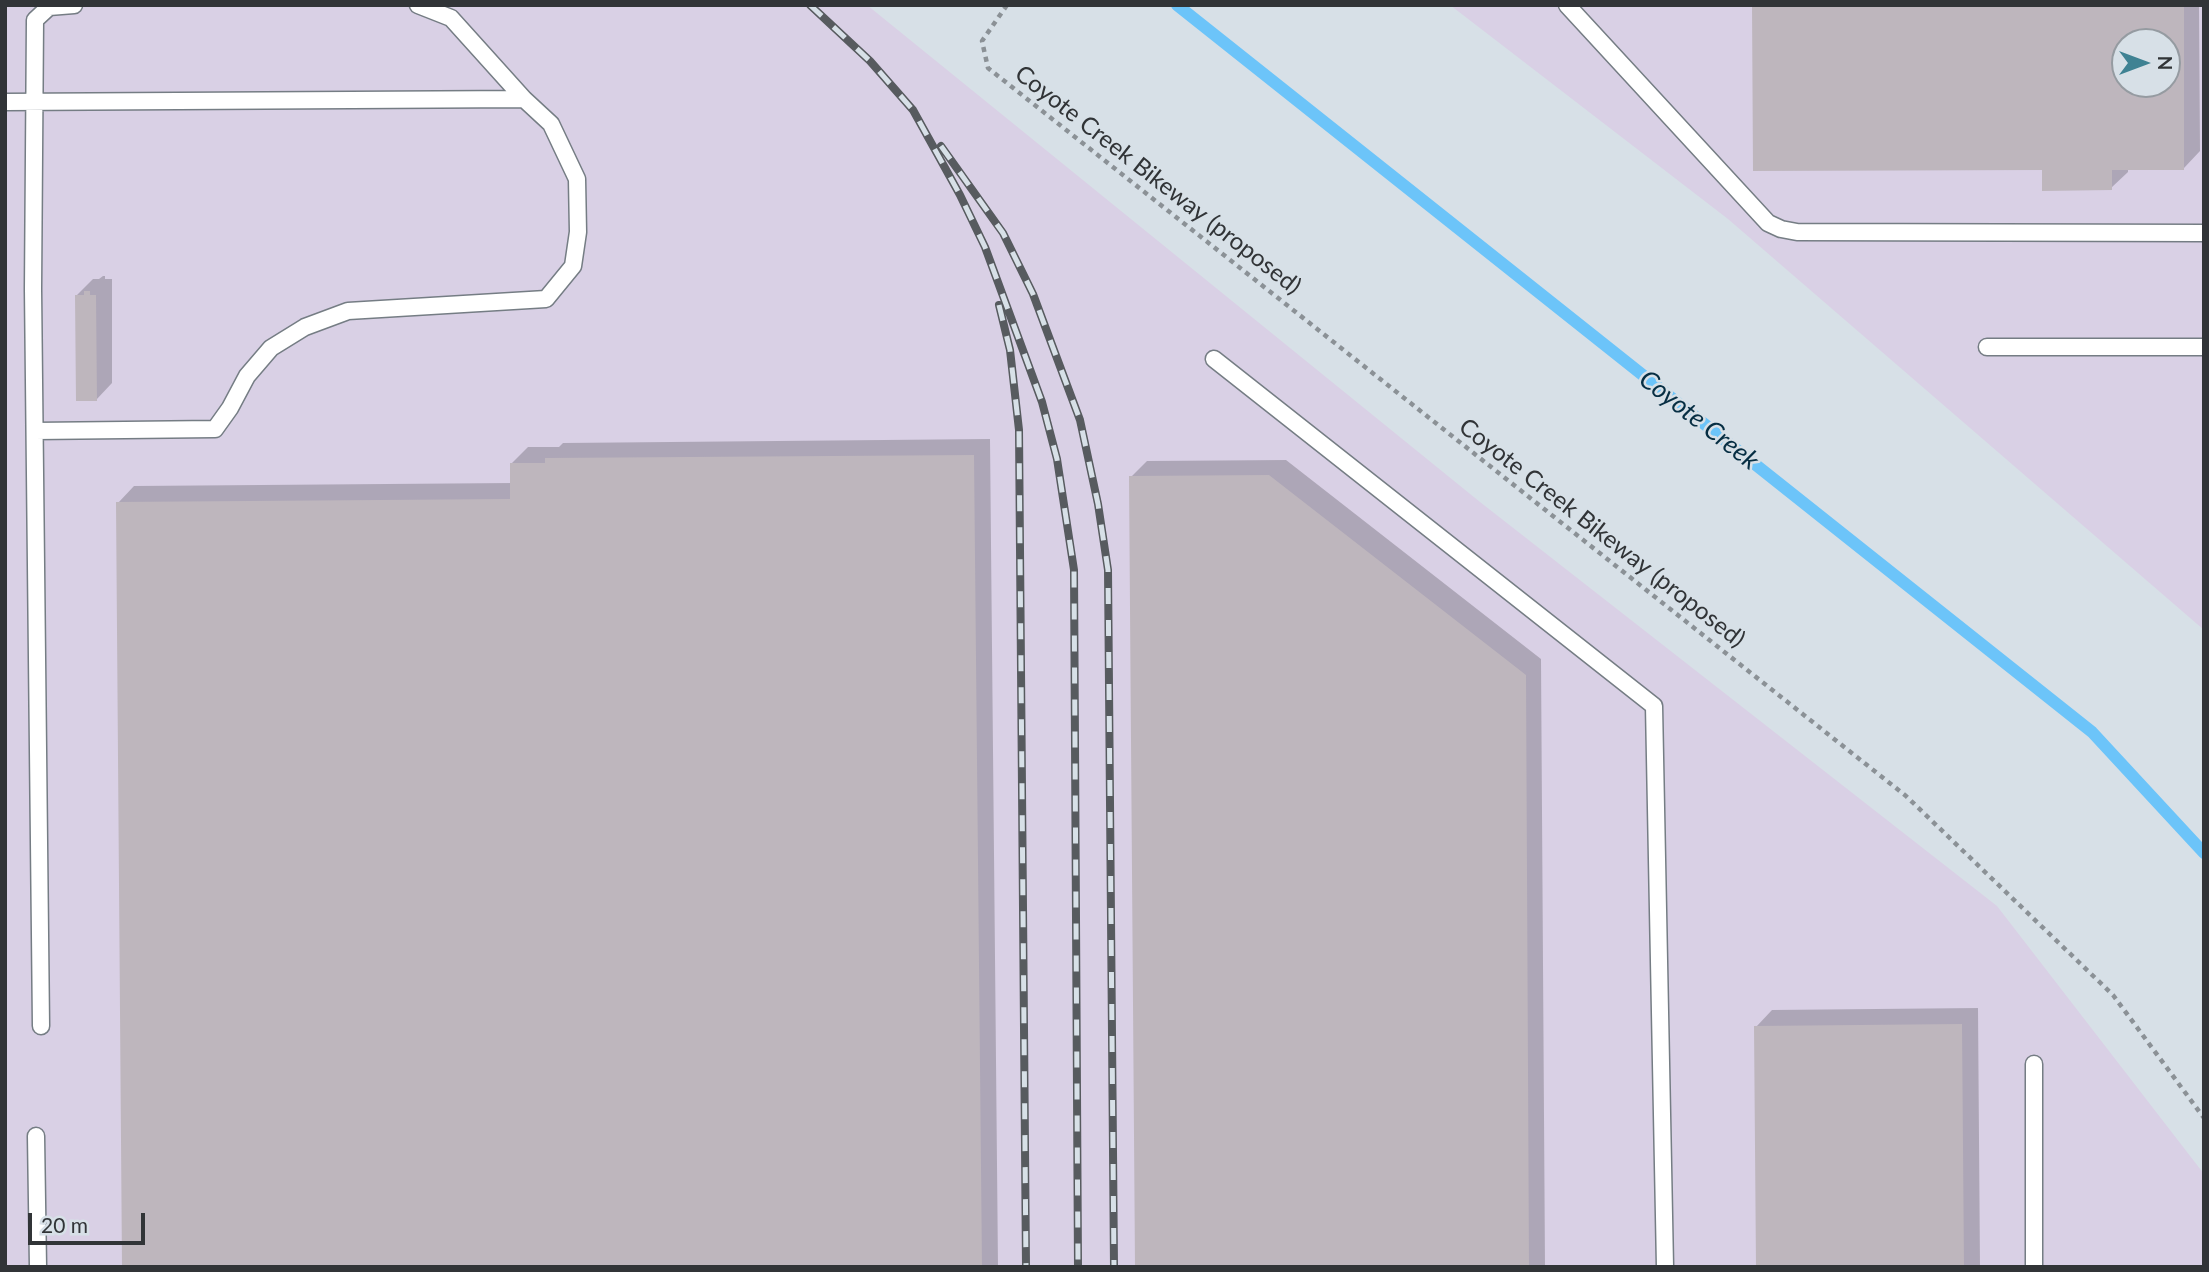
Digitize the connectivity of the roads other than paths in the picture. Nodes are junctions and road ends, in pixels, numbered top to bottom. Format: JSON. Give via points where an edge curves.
{"nodes":[{"id":1,"x":75,"y":5,"type":"edge"},
{"id":2,"x":418,"y":5,"type":"edge"},
{"id":3,"x":1567,"y":5,"type":"edge"},
{"id":4,"x":524,"y":99,"type":"junction"},
{"id":5,"x":5,"y":102,"type":"edge"},
{"id":6,"x":33,"y":103,"type":"junction"},
{"id":7,"x":2204,"y":233,"type":"edge"},
{"id":8,"x":1987,"y":347,"type":"dead end"},
{"id":9,"x":2204,"y":347,"type":"edge"},
{"id":10,"x":1214,"y":359,"type":"dead end"},
{"id":11,"x":35,"y":431,"type":"junction"},
{"id":12,"x":41,"y":1026,"type":"dead end"},
{"id":13,"x":2034,"y":1064,"type":"dead end"},
{"id":14,"x":36,"y":1136,"type":"dead end"},
{"id":15,"x":38,"y":1267,"type":"edge"},
{"id":16,"x":1665,"y":1267,"type":"edge"},
{"id":17,"x":2034,"y":1267,"type":"edge"}],
"edges":[{"from":1,"to":6,"type":"lane","via":[[49,7],[35,20]]},
{"from":2,"to":4,"type":"lane","via":[[451,18]]},
{"from":3,"to":7,"type":"lane","via":[[1768,223],[1781,229]]},
{"from":4,"to":6,"type":"lane"},
{"from":4,"to":11,"type":"lane","via":[[551,124],[577,179],[573,266],[546,299],[348,311],[305,327],[271,348],[247,376],[215,429]]},
{"from":5,"to":6,"type":"lane"},
{"from":6,"to":11,"type":"lane"},
{"from":8,"to":9,"type":"lane"},
{"from":10,"to":16,"type":"lane","via":[[1654,706]]},
{"from":11,"to":12,"type":"lane"},
{"from":13,"to":17,"type":"lane"},
{"from":14,"to":15,"type":"lane"}]}
